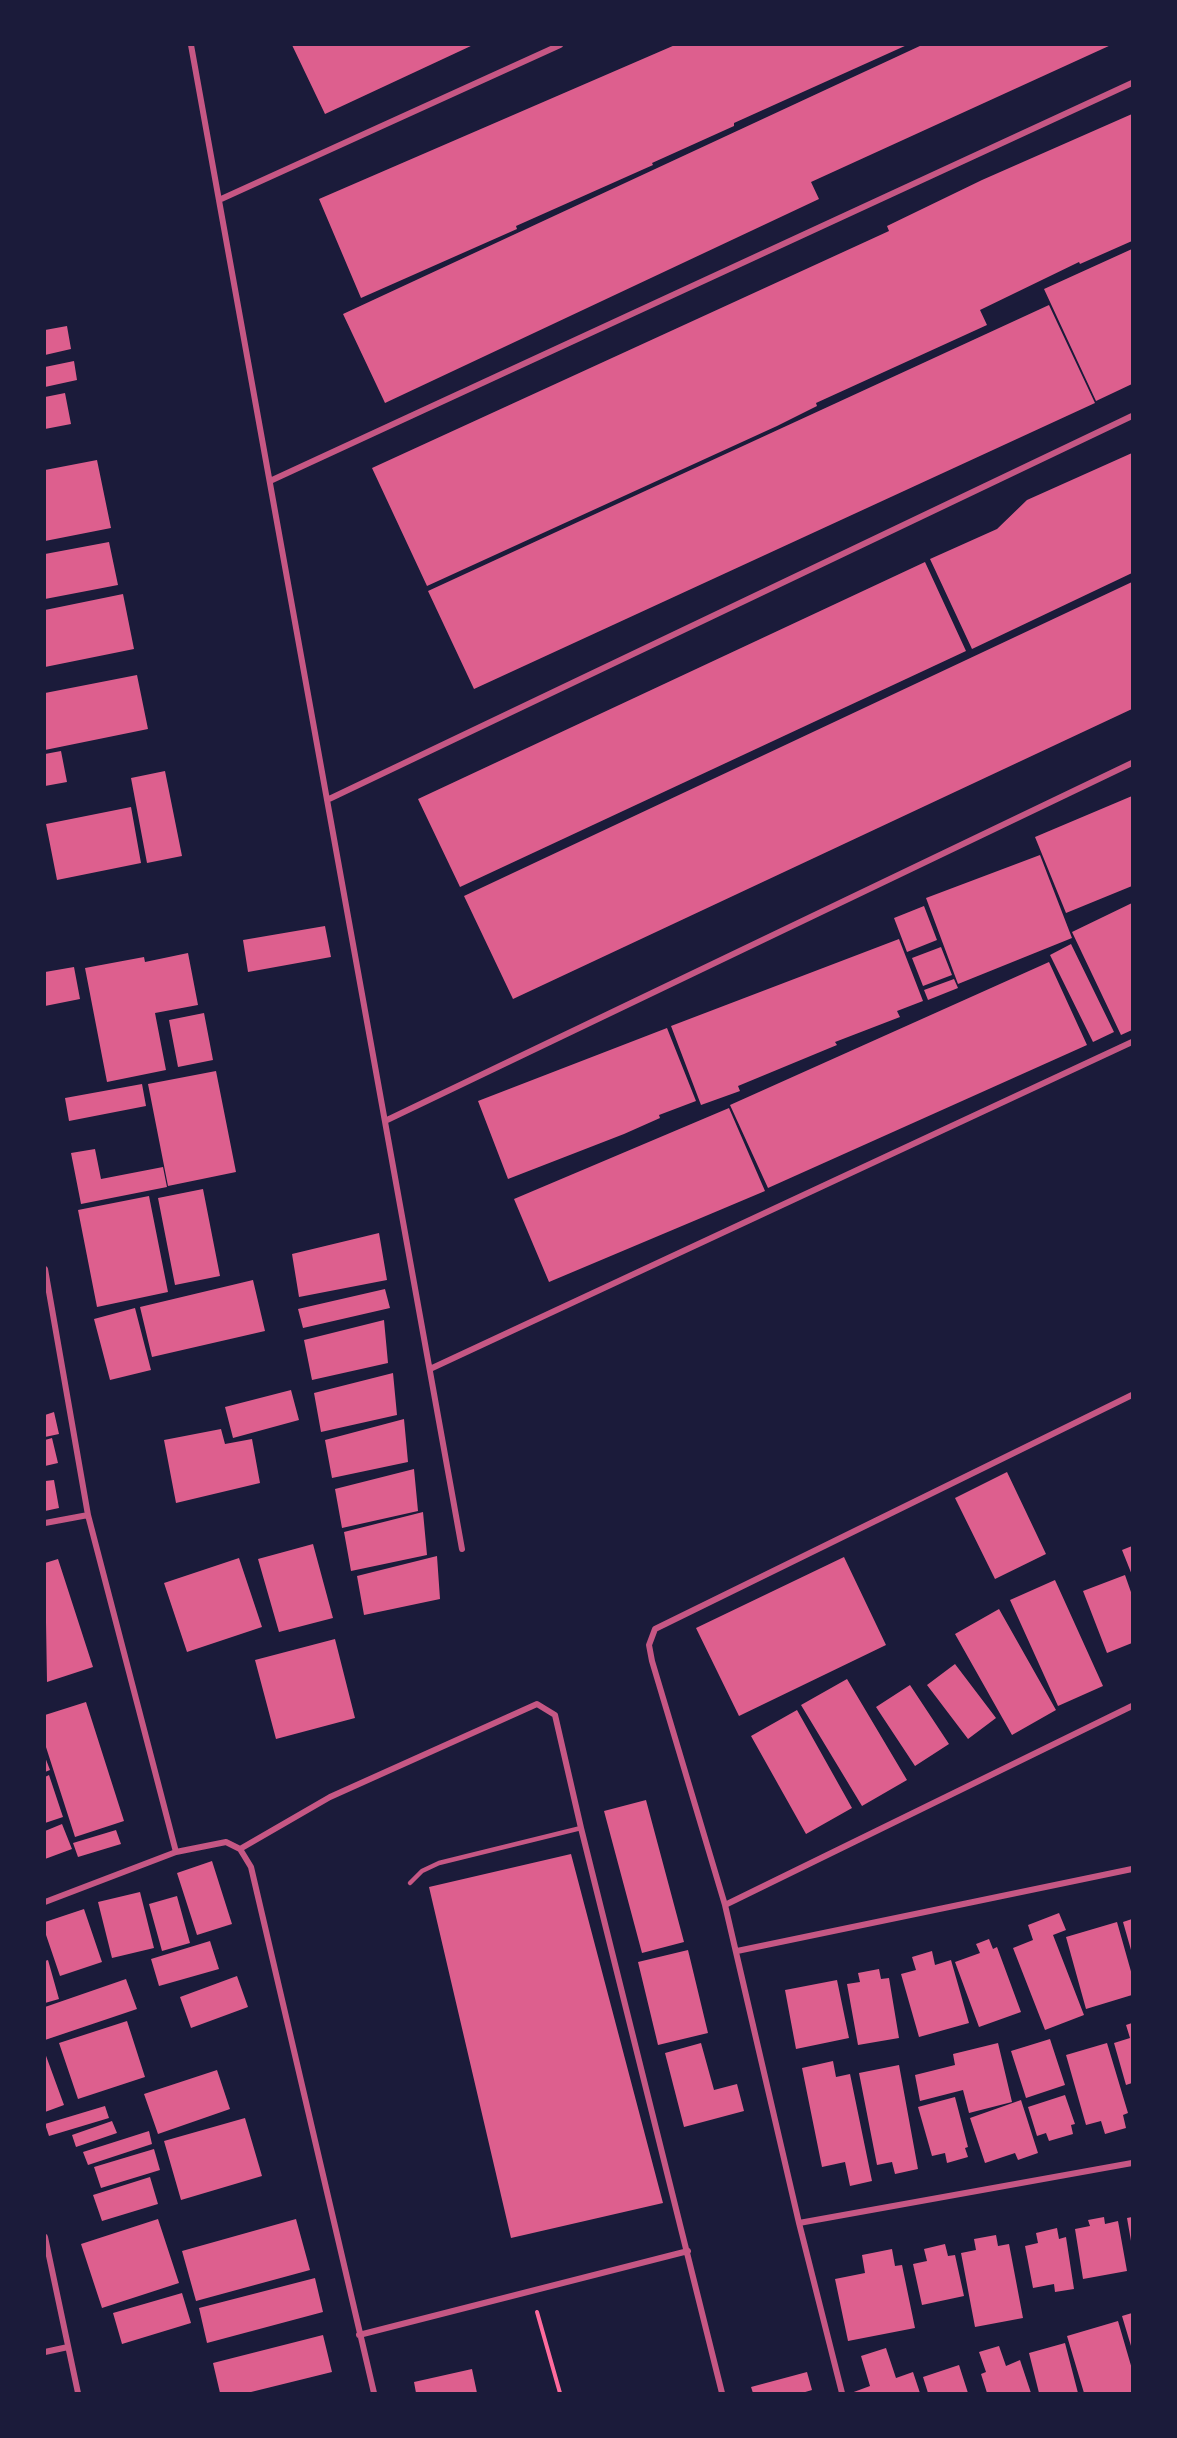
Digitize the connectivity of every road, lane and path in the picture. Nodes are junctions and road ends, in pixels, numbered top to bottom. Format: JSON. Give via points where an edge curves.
{"nodes":[{"id":1,"x":191,"y":45,"type":"edge"},
{"id":2,"x":560,"y":45,"type":"edge"},
{"id":3,"x":1132,"y":83,"type":"edge"},
{"id":4,"x":219,"y":200,"type":"junction"},
{"id":5,"x":1132,"y":416,"type":"edge"},
{"id":6,"x":270,"y":481,"type":"junction"},
{"id":7,"x":1132,"y":763,"type":"edge"},
{"id":8,"x":327,"y":800,"type":"junction"},
{"id":9,"x":1132,"y":1042,"type":"edge"},
{"id":10,"x":385,"y":1121,"type":"junction"},
{"id":11,"x":45,"y":1269,"type":"edge"},
{"id":12,"x":430,"y":1369,"type":"junction"},
{"id":13,"x":1132,"y":1395,"type":"edge"},
{"id":14,"x":88,"y":1515,"type":"junction"},
{"id":15,"x":45,"y":1523,"type":"edge"},
{"id":16,"x":462,"y":1549,"type":"dead end"},
{"id":17,"x":1132,"y":1706,"type":"edge"},
{"id":18,"x":581,"y":1828,"type":"junction"},
{"id":19,"x":240,"y":1850,"type":"junction"},
{"id":20,"x":176,"y":1852,"type":"junction"},
{"id":21,"x":1132,"y":1869,"type":"edge"},
{"id":22,"x":410,"y":1883,"type":"dead end"},
{"id":23,"x":45,"y":1902,"type":"edge"},
{"id":24,"x":725,"y":1905,"type":"junction"},
{"id":25,"x":737,"y":1951,"type":"junction"},
{"id":26,"x":1132,"y":2163,"type":"edge"},
{"id":27,"x":799,"y":2223,"type":"junction"},
{"id":28,"x":45,"y":2237,"type":"edge"},
{"id":29,"x":688,"y":2251,"type":"junction"},
{"id":30,"x":531,"y":2291,"type":"junction"},
{"id":31,"x":359,"y":2335,"type":"junction"},
{"id":32,"x":68,"y":2347,"type":"junction"},
{"id":33,"x":45,"y":2352,"type":"edge"},
{"id":34,"x":78,"y":2393,"type":"edge"},
{"id":35,"x":374,"y":2393,"type":"edge"},
{"id":36,"x":560,"y":2393,"type":"edge"},
{"id":37,"x":722,"y":2393,"type":"edge"},
{"id":38,"x":842,"y":2393,"type":"edge"}],
"edges":[{"from":1,"to":4,"type":"street"},
{"from":2,"to":4,"type":"street"},
{"from":3,"to":6,"type":"street"},
{"from":4,"to":6,"type":"street"},
{"from":5,"to":8,"type":"street"},
{"from":6,"to":8,"type":"street"},
{"from":7,"to":10,"type":"street"},
{"from":8,"to":10,"type":"street"},
{"from":9,"to":12,"type":"street"},
{"from":10,"to":12,"type":"street"},
{"from":11,"to":14,"type":"street"},
{"from":12,"to":16,"type":"street"},
{"from":13,"to":24,"type":"street","via":[[655,1629],[649,1645],[652,1661]]},
{"from":14,"to":15,"type":"street"},
{"from":14,"to":20,"type":"street"},
{"from":17,"to":24,"type":"street"},
{"from":18,"to":19,"type":"street","via":[[555,1715],[537,1704],[330,1797]]},
{"from":18,"to":22,"type":"lane","via":[[439,1863],[422,1871]]},
{"from":18,"to":29,"type":"street"},
{"from":19,"to":20,"type":"street","via":[[226,1842]]},
{"from":19,"to":31,"type":"street","via":[[251,1867]]},
{"from":20,"to":23,"type":"street"},
{"from":21,"to":25,"type":"street"},
{"from":24,"to":25,"type":"street"},
{"from":25,"to":27,"type":"street"},
{"from":26,"to":27,"type":"street"},
{"from":27,"to":38,"type":"street"},
{"from":28,"to":32,"type":"street"},
{"from":29,"to":30,"type":"street"},
{"from":29,"to":37,"type":"street"},
{"from":30,"to":31,"type":"street"},
{"from":30,"to":36,"type":"path"},
{"from":31,"to":35,"type":"street"},
{"from":32,"to":33,"type":"street"},
{"from":32,"to":34,"type":"street"}]}
